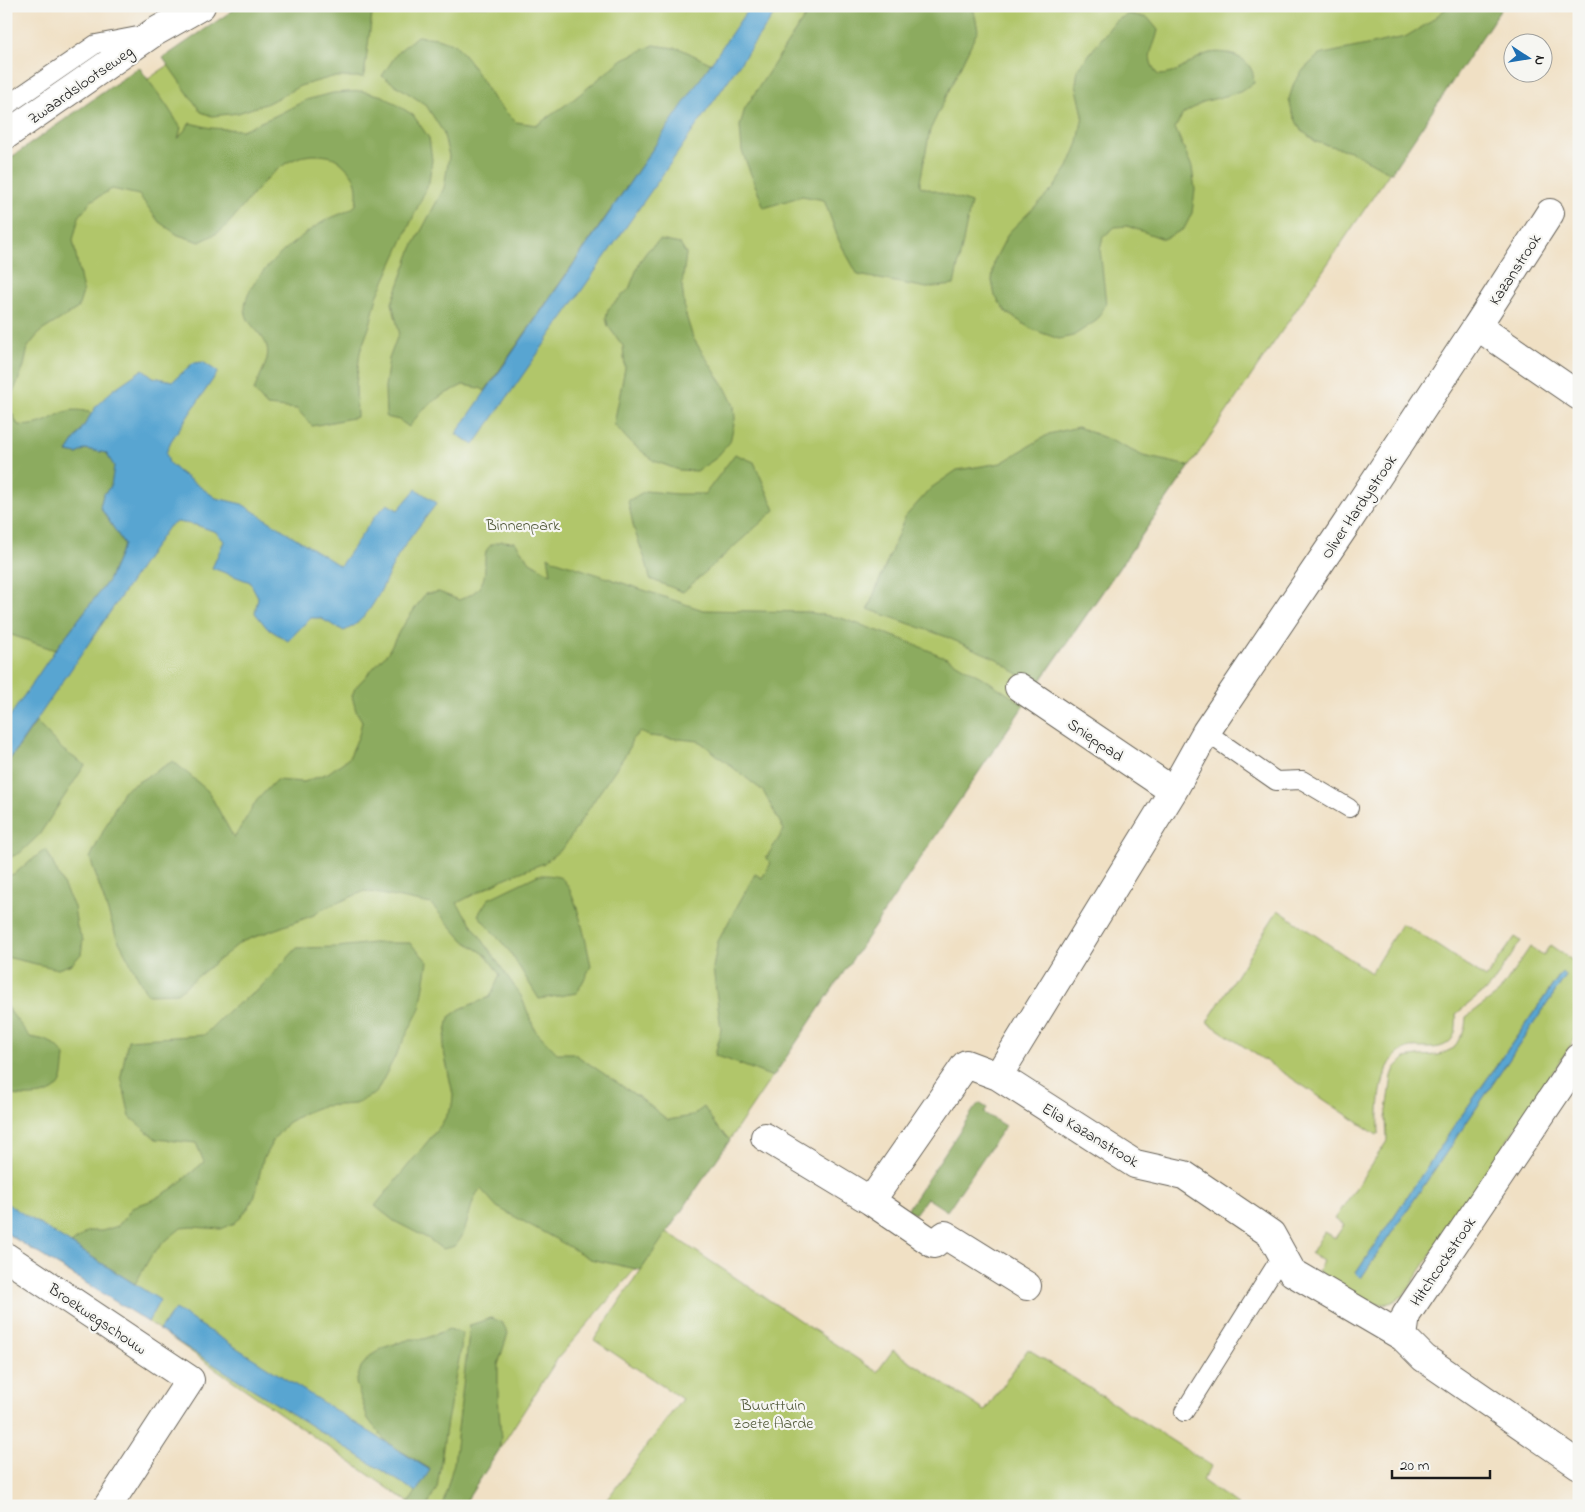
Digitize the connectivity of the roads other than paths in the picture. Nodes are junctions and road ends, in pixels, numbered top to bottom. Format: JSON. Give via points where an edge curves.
{"nodes":[{"id":1,"x":174,"y":6,"type":"edge"},
{"id":2,"x":201,"y":6,"type":"edge"},
{"id":3,"x":153,"y":33,"type":"junction"},
{"id":4,"x":6,"y":106,"type":"edge"},
{"id":5,"x":6,"y":135,"type":"edge"},
{"id":6,"x":1550,"y":213,"type":"dead end"},
{"id":7,"x":1477,"y":326,"type":"junction"},
{"id":8,"x":1579,"y":396,"type":"edge"},
{"id":9,"x":1019,"y":687,"type":"dead end"},
{"id":10,"x":1206,"y":732,"type":"junction"},
{"id":11,"x":1173,"y":791,"type":"junction"},
{"id":12,"x":1350,"y":808,"type":"dead end"},
{"id":13,"x":1579,"y":1058,"type":"edge"},
{"id":14,"x":998,"y":1076,"type":"junction"},
{"id":15,"x":765,"y":1137,"type":"dead end"},
{"id":16,"x":871,"y":1201,"type":"junction"},
{"id":17,"x":1283,"y":1254,"type":"junction"},
{"id":18,"x":6,"y":1257,"type":"edge"},
{"id":19,"x":1027,"y":1286,"type":"dead end"},
{"id":20,"x":1402,"y":1337,"type":"junction"},
{"id":21,"x":1184,"y":1412,"type":"dead end"},
{"id":22,"x":1579,"y":1465,"type":"edge"},
{"id":23,"x":108,"y":1506,"type":"edge"}],
"edges":[{"from":1,"to":3,"type":"street","name":"Zwaardslootseweg"},
{"from":2,"to":3,"type":"street","name":"Zwaardslootseweg"},
{"from":3,"to":4,"type":"lane","name":"Zwaardslootseweg","via":[[96,44]]},
{"from":3,"to":5,"type":"street","name":"Zwaardslootseweg"},
{"from":6,"to":7,"type":"street","name":"Kazanstrook"},
{"from":7,"to":8,"type":"street"},
{"from":7,"to":10,"type":"street","name":"Oliver Hardystrook"},
{"from":9,"to":11,"type":"street","name":"Snieppad"},
{"from":10,"to":11,"type":"street","name":"Oliver Hardystrook"},
{"from":10,"to":12,"type":"lane","via":[[1276,781],[1302,780]]},
{"from":11,"to":14,"type":"street"},
{"from":13,"to":20,"type":"street","name":"Hitchcockstrook","via":[[1406,1315]]},
{"from":14,"to":16,"type":"street","name":"Elia Kazanstrook","via":[[966,1064]]},
{"from":14,"to":17,"type":"street","name":"Elia Kazanstrook","via":[[1135,1164],[1184,1175],[1271,1234]]},
{"from":15,"to":16,"type":"street"},
{"from":16,"to":19,"type":"street","via":[[934,1244],[945,1235]]},
{"from":17,"to":20,"type":"street","name":"Elia Kazanstrook","via":[[1292,1272]]},
{"from":17,"to":21,"type":"lane"},
{"from":18,"to":23,"type":"street","name":"Broekwegschouw","via":[[190,1380]]},
{"from":20,"to":22,"type":"street","via":[[1424,1358]]}]}
